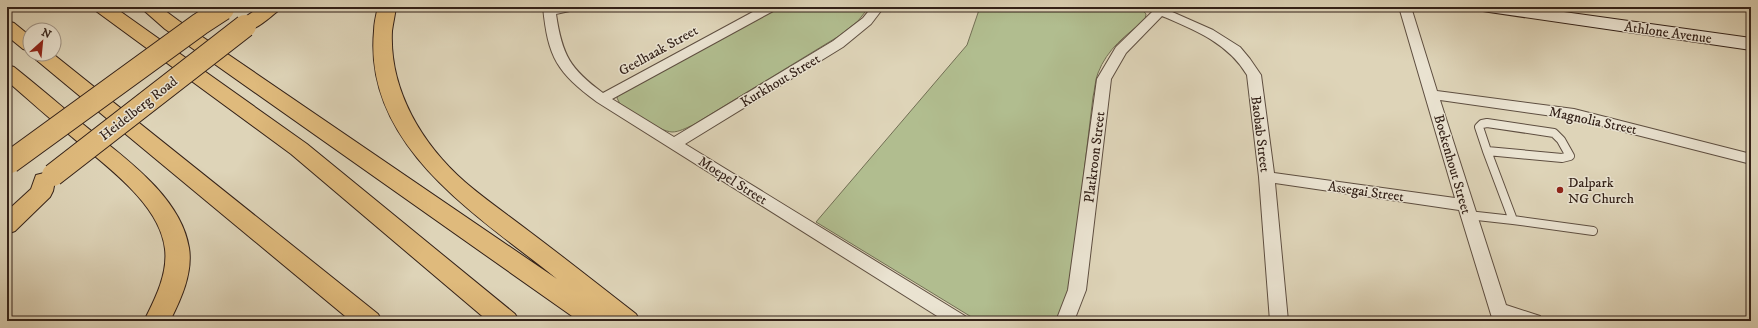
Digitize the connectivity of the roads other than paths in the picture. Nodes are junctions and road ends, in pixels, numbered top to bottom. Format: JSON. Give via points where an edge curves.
{"nodes":[{"id":1,"x":102,"y":7,"type":"edge"},
{"id":2,"x":149,"y":7,"type":"edge"},
{"id":3,"x":272,"y":7,"type":"edge"},
{"id":4,"x":387,"y":7,"type":"edge"},
{"id":5,"x":570,"y":7,"type":"edge"},
{"id":6,"x":771,"y":7,"type":"edge"},
{"id":7,"x":878,"y":7,"type":"edge"},
{"id":8,"x":1405,"y":7,"type":"edge"},
{"id":9,"x":1489,"y":7,"type":"edge"},
{"id":10,"x":1545,"y":7,"type":"edge"},
{"id":11,"x":221,"y":8,"type":"edge"},
{"id":12,"x":549,"y":9,"type":"edge"},
{"id":13,"x":1155,"y":9,"type":"edge"},
{"id":14,"x":7,"y":27,"type":"edge"},
{"id":15,"x":1751,"y":36,"type":"edge"},
{"id":16,"x":22,"y":39,"type":"edge"},
{"id":17,"x":1751,"y":44,"type":"edge"},
{"id":18,"x":51,"y":62,"type":"edge"},
{"id":19,"x":7,"y":71,"type":"edge"},
{"id":20,"x":1433,"y":96,"type":"junction"},
{"id":21,"x":602,"y":99,"type":"junction"},
{"id":22,"x":674,"y":144,"type":"junction"},
{"id":23,"x":1486,"y":151,"type":"junction"},
{"id":24,"x":1751,"y":159,"type":"edge"},
{"id":25,"x":8,"y":163,"type":"edge"},
{"id":26,"x":1267,"y":176,"type":"junction"},
{"id":27,"x":49,"y":178,"type":"junction"},
{"id":28,"x":1466,"y":210,"type":"junction"},
{"id":29,"x":7,"y":212,"type":"edge"},
{"id":30,"x":1513,"y":220,"type":"junction"},
{"id":31,"x":7,"y":225,"type":"edge"},
{"id":32,"x":1593,"y":231,"type":"dead end"},
{"id":33,"x":1500,"y":316,"type":"edge"},
{"id":34,"x":157,"y":321,"type":"edge"},
{"id":35,"x":370,"y":321,"type":"edge"},
{"id":36,"x":506,"y":321,"type":"edge"},
{"id":37,"x":598,"y":321,"type":"edge"},
{"id":38,"x":627,"y":321,"type":"edge"},
{"id":39,"x":959,"y":321,"type":"edge"},
{"id":40,"x":1065,"y":321,"type":"edge"},
{"id":41,"x":1279,"y":321,"type":"edge"},
{"id":42,"x":1534,"y":321,"type":"edge"}],
"edges":[{"from":1,"to":36,"type":"main road","via":[[299,149]]},
{"from":2,"to":37,"type":"main road"},
{"from":3,"to":27,"type":"main road","name":"Heidelberg Road","bridge":true},
{"from":4,"to":38,"type":"main road","via":[[382,40],[384,65],[401,119],[419,146],[447,179],[475,203]]},
{"from":5,"to":12,"type":"street"},
{"from":6,"to":21,"type":"street","name":"Geelhaak Street"},
{"from":7,"to":22,"type":"street","name":"Kurkhout Street","via":[[867,21],[838,44]]},
{"from":8,"to":20,"type":"street","name":"Boekenhout Street"},
{"from":9,"to":17,"type":"main road","name":"Athlone Avenue"},
{"from":10,"to":15,"type":"main road","name":"Athlone Avenue"},
{"from":11,"to":25,"type":"main road","bridge":true},
{"from":12,"to":21,"type":"street","name":"Moepel Street","via":[[559,54],[567,69]]},
{"from":13,"to":26,"type":"street","name":"Baobab Street","via":[[1210,33],[1248,62],[1254,75]]},
{"from":13,"to":40,"type":"street","name":"Platkroon Street","via":[[1118,52],[1104,80],[1077,290]]},
{"from":14,"to":16,"type":"main road"},
{"from":18,"to":35,"type":"main road"},
{"from":19,"to":34,"type":"main road","via":[[124,171],[159,207],[177,248],[170,289]]},
{"from":20,"to":24,"type":"street","name":"Magnolia Street","via":[[1574,114]]},
{"from":20,"to":28,"type":"street","name":"Boekenhout Street"},
{"from":21,"to":22,"type":"street","name":"Moepel Street"},
{"from":22,"to":39,"type":"street","name":"Moepel Street"},
{"from":23,"to":23,"type":"lane","via":[[1479,127],[1487,123],[1554,133],[1570,156],[1562,158]]},
{"from":23,"to":30,"type":"lane"},
{"from":26,"to":28,"type":"street","name":"Assegai Street"},
{"from":26,"to":41,"type":"street","name":"Baobab Street"},
{"from":27,"to":29,"type":"main road","name":"Heidelberg Road"},
{"from":27,"to":31,"type":"main road","via":[[38,196]]},
{"from":28,"to":30,"type":"lane"},
{"from":28,"to":33,"type":"street","name":"Boekenhout Street"},
{"from":30,"to":32,"type":"lane"},
{"from":33,"to":42,"type":"street"}]}
